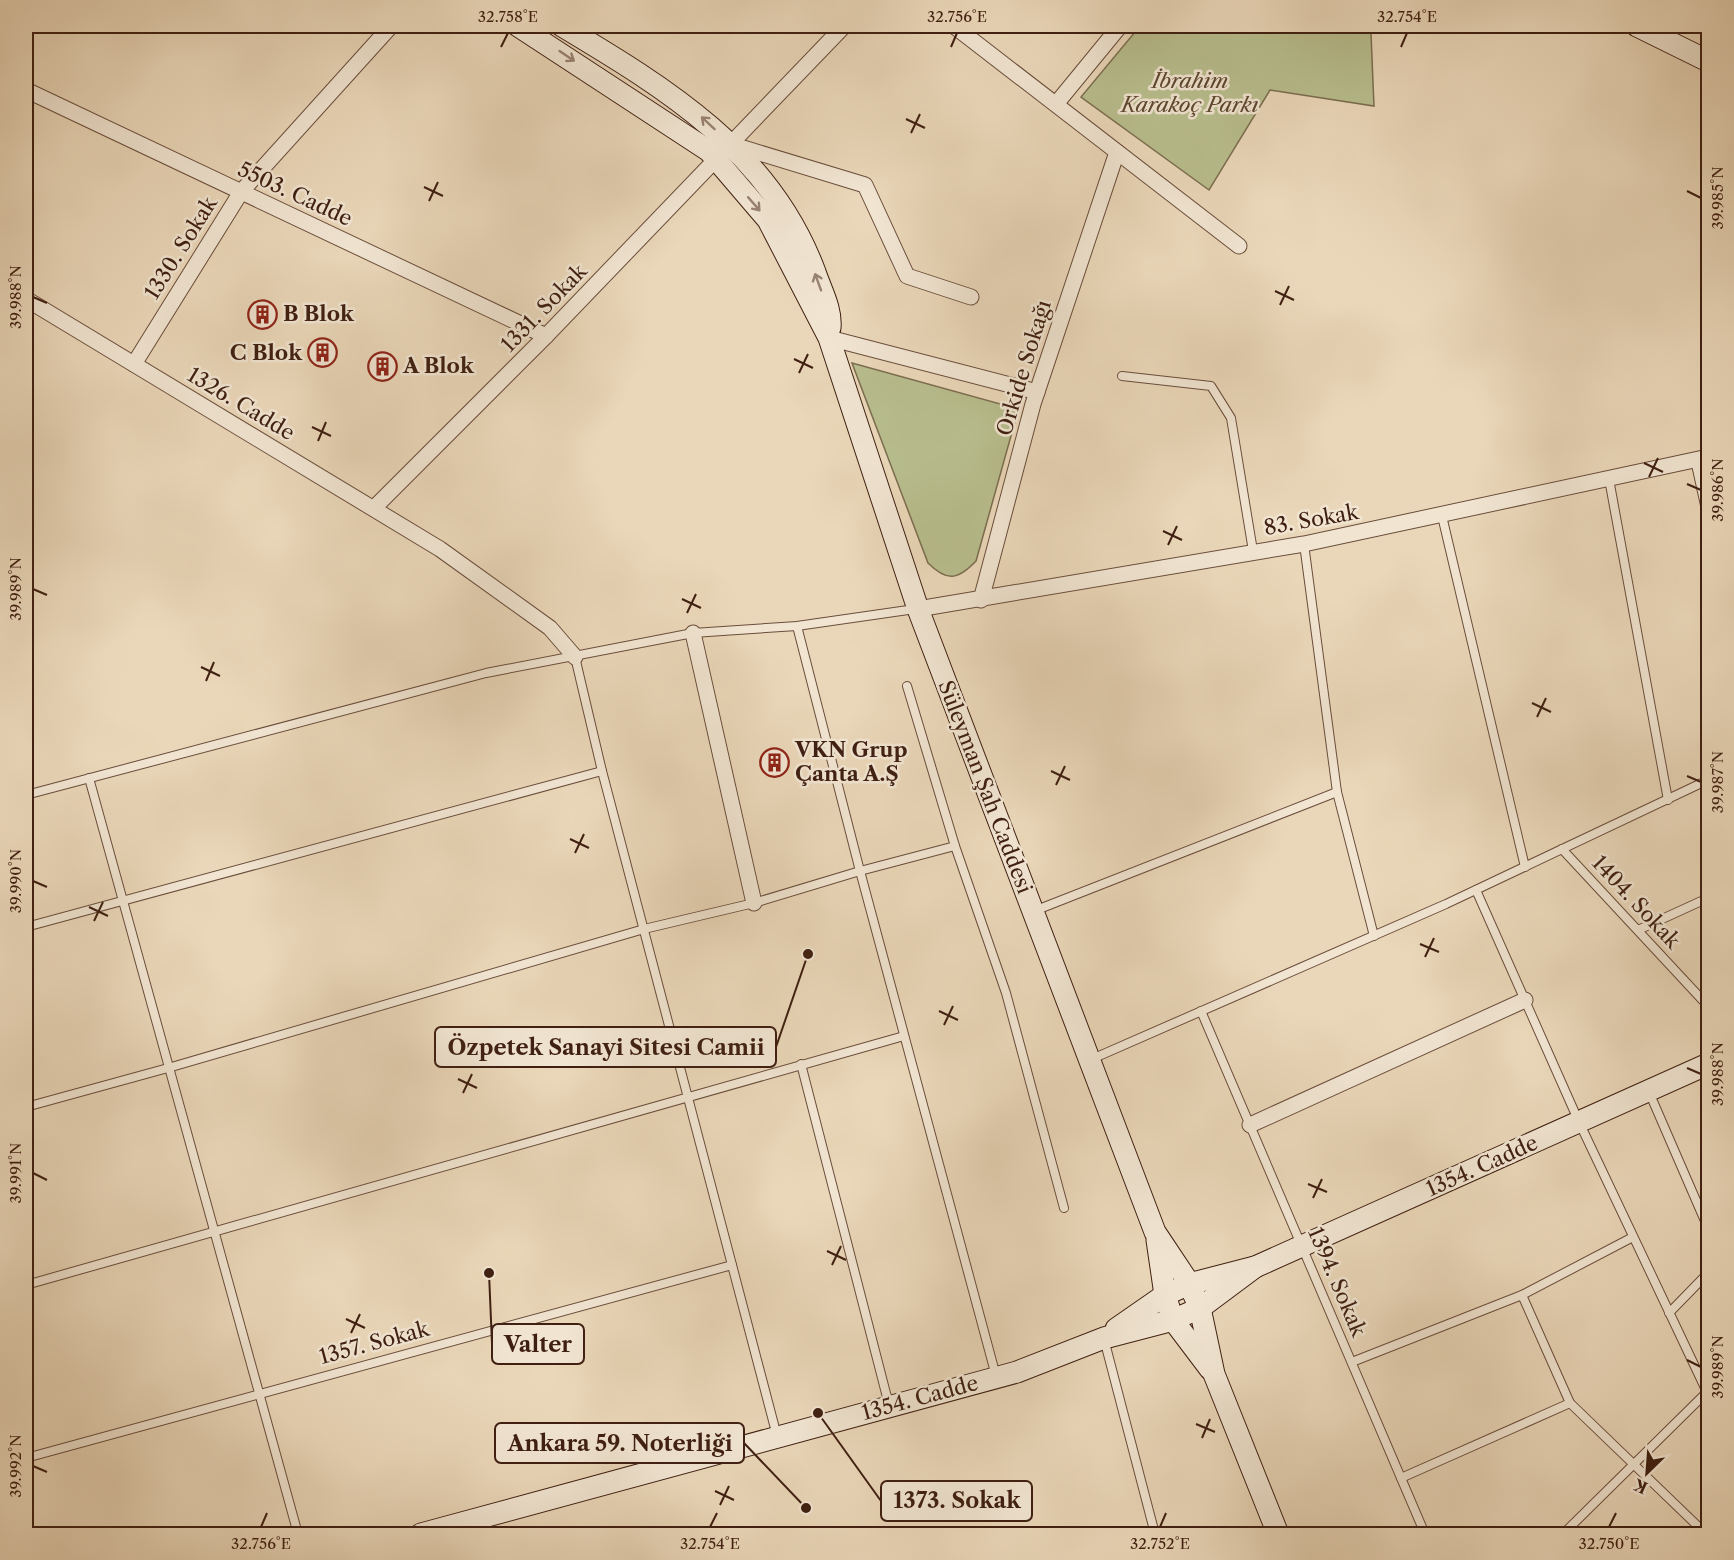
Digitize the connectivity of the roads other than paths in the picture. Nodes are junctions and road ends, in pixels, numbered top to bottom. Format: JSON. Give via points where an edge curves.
{"nodes":[{"id":1,"x":391,"y":26,"type":"edge"},
{"id":2,"x":518,"y":26,"type":"edge"},
{"id":3,"x":562,"y":26,"type":"edge"},
{"id":4,"x":844,"y":26,"type":"edge"},
{"id":5,"x":954,"y":26,"type":"edge"},
{"id":6,"x":1120,"y":26,"type":"edge"},
{"id":7,"x":1637,"y":26,"type":"edge"},
{"id":8,"x":1708,"y":61,"type":"edge"},
{"id":9,"x":26,"y":90,"type":"edge"},
{"id":10,"x":1056,"y":104,"type":"junction"},
{"id":11,"x":723,"y":152,"type":"junction"},
{"id":12,"x":1118,"y":152,"type":"junction"},
{"id":13,"x":241,"y":192,"type":"junction"},
{"id":14,"x":1239,"y":246,"type":"dead end"},
{"id":15,"x":970,"y":297,"type":"dead end"},
{"id":16,"x":26,"y":299,"type":"edge"},
{"id":17,"x":546,"y":336,"type":"junction"},
{"id":18,"x":828,"y":338,"type":"junction"},
{"id":19,"x":134,"y":364,"type":"junction"},
{"id":20,"x":1122,"y":376,"type":"dead end"},
{"id":21,"x":1037,"y":392,"type":"junction"},
{"id":22,"x":1702,"y":459,"type":"edge"},
{"id":23,"x":1609,"y":479,"type":"junction"},
{"id":24,"x":374,"y":508,"type":"junction"},
{"id":25,"x":1442,"y":516,"type":"junction"},
{"id":26,"x":1708,"y":519,"type":"edge"},
{"id":27,"x":1304,"y":544,"type":"junction"},
{"id":28,"x":1253,"y":551,"type":"junction"},
{"id":29,"x":981,"y":600,"type":"junction"},
{"id":30,"x":918,"y":609,"type":"junction"},
{"id":31,"x":797,"y":626,"type":"junction"},
{"id":32,"x":693,"y":633,"type":"junction"},
{"id":33,"x":575,"y":657,"type":"junction"},
{"id":34,"x":907,"y":686,"type":"dead end"},
{"id":35,"x":602,"y":771,"type":"junction"},
{"id":36,"x":89,"y":778,"type":"junction"},
{"id":37,"x":1708,"y":780,"type":"edge"},
{"id":38,"x":1337,"y":792,"type":"junction"},
{"id":39,"x":26,"y":795,"type":"edge"},
{"id":40,"x":1668,"y":800,"type":"junction"},
{"id":41,"x":955,"y":846,"type":"junction"},
{"id":42,"x":1562,"y":849,"type":"junction"},
{"id":43,"x":1525,"y":867,"type":"junction"},
{"id":44,"x":860,"y":871,"type":"junction"},
{"id":45,"x":1476,"y":890,"type":"junction"},
{"id":46,"x":1708,"y":898,"type":"edge"},
{"id":47,"x":122,"y":902,"type":"junction"},
{"id":48,"x":754,"y":903,"type":"junction"},
{"id":49,"x":1032,"y":912,"type":"junction"},
{"id":50,"x":26,"y":927,"type":"edge"},
{"id":51,"x":644,"y":929,"type":"junction"},
{"id":52,"x":1638,"y":930,"type":"junction"},
{"id":53,"x":1374,"y":936,"type":"junction"},
{"id":54,"x":1525,"y":1000,"type":"junction"},
{"id":55,"x":1708,"y":1005,"type":"edge"},
{"id":56,"x":1201,"y":1011,"type":"junction"},
{"id":57,"x":904,"y":1035,"type":"junction"},
{"id":58,"x":1088,"y":1060,"type":"junction"},
{"id":59,"x":801,"y":1064,"type":"junction"},
{"id":60,"x":1708,"y":1064,"type":"edge"},
{"id":61,"x":168,"y":1068,"type":"junction"},
{"id":62,"x":1648,"y":1091,"type":"junction"},
{"id":63,"x":688,"y":1096,"type":"junction"},
{"id":64,"x":26,"y":1107,"type":"edge"},
{"id":65,"x":1579,"y":1122,"type":"junction"},
{"id":66,"x":1250,"y":1125,"type":"junction"},
{"id":67,"x":1064,"y":1208,"type":"dead end"},
{"id":68,"x":1708,"y":1228,"type":"edge"},
{"id":69,"x":214,"y":1232,"type":"junction"},
{"id":70,"x":1155,"y":1232,"type":"junction"},
{"id":71,"x":1633,"y":1237,"type":"junction"},
{"id":72,"x":1302,"y":1246,"type":"junction"},
{"id":73,"x":732,"y":1265,"type":"junction"},
{"id":74,"x":1255,"y":1267,"type":"junction"},
{"id":75,"x":1708,"y":1273,"type":"edge"},
{"id":76,"x":1190,"y":1284,"type":"junction"},
{"id":77,"x":26,"y":1285,"type":"edge"},
{"id":78,"x":1522,"y":1295,"type":"junction"},
{"id":79,"x":1165,"y":1296,"type":"junction"},
{"id":80,"x":1200,"y":1308,"type":"junction"},
{"id":81,"x":1670,"y":1313,"type":"junction"},
{"id":82,"x":1173,"y":1320,"type":"junction"},
{"id":83,"x":1104,"y":1338,"type":"junction"},
{"id":84,"x":1352,"y":1362,"type":"junction"},
{"id":85,"x":1214,"y":1374,"type":"junction"},
{"id":86,"x":997,"y":1377,"type":"junction"},
{"id":87,"x":1708,"y":1391,"type":"edge"},
{"id":88,"x":259,"y":1393,"type":"junction"},
{"id":89,"x":1570,"y":1403,"type":"junction"},
{"id":90,"x":889,"y":1407,"type":"junction"},
{"id":91,"x":778,"y":1437,"type":"junction"},
{"id":92,"x":26,"y":1458,"type":"edge"},
{"id":93,"x":1634,"y":1464,"type":"junction"},
{"id":94,"x":1401,"y":1478,"type":"junction"},
{"id":95,"x":1155,"y":1533,"type":"edge"},
{"id":96,"x":298,"y":1534,"type":"edge"},
{"id":97,"x":421,"y":1534,"type":"edge"},
{"id":98,"x":1141,"y":1534,"type":"edge"},
{"id":99,"x":1278,"y":1534,"type":"edge"},
{"id":100,"x":1425,"y":1534,"type":"edge"},
{"id":101,"x":1563,"y":1534,"type":"edge"},
{"id":102,"x":1706,"y":1534,"type":"edge"}],
"edges":[{"from":1,"to":13,"type":"street","name":"1330. Sokak"},
{"from":2,"to":11,"type":"main road","name":"Süleyman Şah Caddesi","one_way":true,"via":[[709,151]]},
{"from":11,"to":3,"type":"main road","name":"Süleyman Şah Caddesi","one_way":true,"via":[[701,116],[645,76]]},
{"from":4,"to":11,"type":"street","name":"1331. Sokak"},
{"from":5,"to":10,"type":"street"},
{"from":6,"to":10,"type":"street"},
{"from":7,"to":8,"type":"main road"},
{"from":9,"to":13,"type":"street","name":"5503. Cadde"},
{"from":10,"to":12,"type":"street"},
{"from":11,"to":15,"type":"street","via":[[864,185],[907,276]]},
{"from":11,"to":17,"type":"street","name":"1331. Sokak"},
{"from":11,"to":18,"type":"main road","name":"Süleyman Şah Caddesi","via":[[787,213],[831,316]]},
{"from":12,"to":14,"type":"street"},
{"from":12,"to":21,"type":"street","name":"Orkide Sokağı"},
{"from":13,"to":17,"type":"street","name":"5503. Cadde"},
{"from":13,"to":19,"type":"street","name":"1330. Sokak"},
{"from":16,"to":19,"type":"street","name":"1326. Cadde"},
{"from":17,"to":24,"type":"street","name":"1331. Sokak"},
{"from":18,"to":21,"type":"street"},
{"from":18,"to":30,"type":"main road","name":"Süleyman Şah Caddesi"},
{"from":19,"to":24,"type":"street","name":"1326. Cadde"},
{"from":20,"to":28,"type":"lane","via":[[1211,386],[1232,418]]},
{"from":21,"to":29,"type":"street","name":"Orkide Sokağı"},
{"from":22,"to":23,"type":"street","name":"83. Sokak"},
{"from":22,"to":26,"type":"lane"},
{"from":23,"to":25,"type":"street","name":"83. Sokak"},
{"from":23,"to":40,"type":"lane"},
{"from":24,"to":33,"type":"street","name":"1326. Cadde","via":[[440,549],[550,628]]},
{"from":25,"to":27,"type":"street","name":"83. Sokak"},
{"from":25,"to":43,"type":"lane"},
{"from":27,"to":28,"type":"street","name":"83. Sokak"},
{"from":27,"to":38,"type":"lane"},
{"from":28,"to":29,"type":"street","name":"83. Sokak"},
{"from":29,"to":30,"type":"street","name":"83. Sokak"},
{"from":30,"to":31,"type":"lane"},
{"from":30,"to":49,"type":"main road","name":"Süleyman Şah Caddesi"},
{"from":31,"to":32,"type":"lane"},
{"from":31,"to":44,"type":"lane"},
{"from":32,"to":33,"type":"lane"},
{"from":32,"to":48,"type":"street"},
{"from":33,"to":35,"type":"lane"},
{"from":33,"to":36,"type":"lane","via":[[486,673]]},
{"from":34,"to":41,"type":"lane"},
{"from":35,"to":47,"type":"lane"},
{"from":35,"to":51,"type":"lane"},
{"from":36,"to":39,"type":"lane"},
{"from":36,"to":47,"type":"lane"},
{"from":37,"to":40,"type":"lane"},
{"from":38,"to":49,"type":"lane"},
{"from":38,"to":53,"type":"lane"},
{"from":40,"to":42,"type":"lane"},
{"from":41,"to":44,"type":"lane"},
{"from":41,"to":67,"type":"lane","via":[[1006,993]]},
{"from":42,"to":43,"type":"lane"},
{"from":42,"to":52,"type":"lane","name":"1404. Sokak"},
{"from":43,"to":45,"type":"lane"},
{"from":44,"to":48,"type":"lane"},
{"from":44,"to":57,"type":"lane"},
{"from":45,"to":53,"type":"lane"},
{"from":45,"to":54,"type":"lane"},
{"from":46,"to":52,"type":"lane"},
{"from":47,"to":50,"type":"lane"},
{"from":47,"to":61,"type":"lane"},
{"from":48,"to":51,"type":"lane"},
{"from":49,"to":58,"type":"main road","name":"Süleyman Şah Caddesi"},
{"from":51,"to":61,"type":"lane"},
{"from":51,"to":63,"type":"lane"},
{"from":52,"to":55,"type":"lane","name":"1404. Sokak"},
{"from":53,"to":56,"type":"lane"},
{"from":54,"to":65,"type":"lane"},
{"from":54,"to":66,"type":"street"},
{"from":56,"to":58,"type":"lane"},
{"from":56,"to":66,"type":"lane","name":"1394. Sokak"},
{"from":57,"to":59,"type":"lane"},
{"from":57,"to":86,"type":"lane"},
{"from":58,"to":70,"type":"main road","name":"Süleyman Şah Caddesi"},
{"from":59,"to":63,"type":"lane"},
{"from":59,"to":90,"type":"lane"},
{"from":60,"to":62,"type":"main road","name":"1354. Cadde"},
{"from":61,"to":64,"type":"lane"},
{"from":61,"to":69,"type":"lane"},
{"from":62,"to":65,"type":"main road","name":"1354. Cadde"},
{"from":62,"to":68,"type":"lane"},
{"from":63,"to":69,"type":"lane"},
{"from":63,"to":73,"type":"lane"},
{"from":65,"to":71,"type":"lane"},
{"from":65,"to":72,"type":"main road","name":"1354. Cadde"},
{"from":66,"to":72,"type":"lane","name":"1394. Sokak"},
{"from":69,"to":77,"type":"lane"},
{"from":69,"to":88,"type":"lane"},
{"from":70,"to":76,"type":"main road"},
{"from":70,"to":79,"type":"main road"},
{"from":71,"to":78,"type":"lane"},
{"from":71,"to":81,"type":"lane"},
{"from":72,"to":74,"type":"main road","name":"1354. Cadde"},
{"from":72,"to":84,"type":"lane","name":"1394. Sokak"},
{"from":73,"to":88,"type":"lane","name":"1357. Sokak"},
{"from":73,"to":91,"type":"lane"},
{"from":74,"to":76,"type":"main road","name":"1354. Cadde"},
{"from":74,"to":80,"type":"main road","name":"1354. Cadde"},
{"from":75,"to":81,"type":"lane"},
{"from":76,"to":79,"type":"main road","name":"1354. Cadde"},
{"from":76,"to":80,"type":"main road"},
{"from":78,"to":84,"type":"lane"},
{"from":78,"to":89,"type":"lane"},
{"from":79,"to":82,"type":"main road"},
{"from":79,"to":83,"type":"main road","name":"1354. Cadde"},
{"from":80,"to":82,"type":"main road","name":"1354. Cadde"},
{"from":80,"to":85,"type":"main road"},
{"from":81,"to":87,"type":"lane"},
{"from":82,"to":83,"type":"main road","name":"1354. Cadde"},
{"from":82,"to":85,"type":"main road"},
{"from":83,"to":86,"type":"main road","name":"1354. Cadde"},
{"from":83,"to":95,"type":"lane"},
{"from":84,"to":94,"type":"lane","name":"1394. Sokak"},
{"from":85,"to":99,"type":"main road"},
{"from":86,"to":90,"type":"main road","name":"1354. Cadde"},
{"from":87,"to":93,"type":"lane"},
{"from":88,"to":92,"type":"lane","name":"1357. Sokak"},
{"from":88,"to":96,"type":"lane"},
{"from":89,"to":93,"type":"lane"},
{"from":89,"to":94,"type":"lane"},
{"from":90,"to":91,"type":"main road","name":"1354. Cadde"},
{"from":91,"to":97,"type":"main road","name":"1354. Cadde"},
{"from":93,"to":101,"type":"lane"},
{"from":93,"to":102,"type":"lane"},
{"from":94,"to":100,"type":"lane","name":"1394. Sokak"},
{"from":95,"to":98,"type":"lane"}]}
